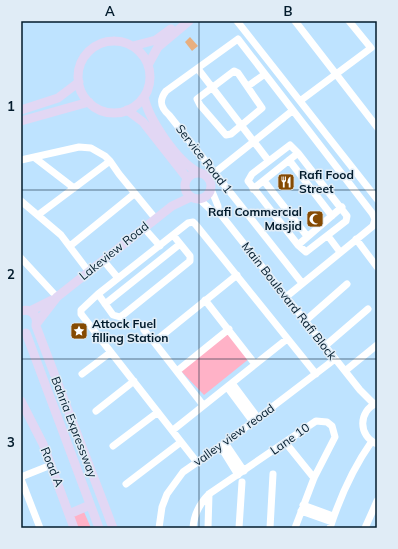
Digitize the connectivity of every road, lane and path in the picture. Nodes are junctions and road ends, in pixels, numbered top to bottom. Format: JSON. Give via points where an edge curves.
{"nodes":[{"id":1,"x":181,"y":21,"type":"edge"},
{"id":2,"x":190,"y":21,"type":"edge"},
{"id":3,"x":237,"y":21,"type":"edge"},
{"id":4,"x":295,"y":21,"type":"edge"},
{"id":5,"x":349,"y":21,"type":"edge"},
{"id":6,"x":133,"y":46,"type":"junction"},
{"id":7,"x":148,"y":65,"type":"junction"},
{"id":8,"x":198,"y":69,"type":"junction"},
{"id":9,"x":265,"y":74,"type":"junction"},
{"id":10,"x":336,"y":75,"type":"junction"},
{"id":11,"x":79,"y":82,"type":"junction"},
{"id":12,"x":248,"y":86,"type":"junction"},
{"id":13,"x":212,"y":87,"type":"junction"},
{"id":14,"x":144,"y":97,"type":"junction"},
{"id":15,"x":300,"y":101,"type":"junction"},
{"id":16,"x":89,"y":102,"type":"junction"},
{"id":17,"x":21,"y":110,"type":"edge"},
{"id":18,"x":127,"y":110,"type":"junction"},
{"id":19,"x":292,"y":111,"type":"junction"},
{"id":20,"x":21,"y":121,"type":"edge"},
{"id":21,"x":243,"y":125,"type":"junction"},
{"id":22,"x":377,"y":127,"type":"edge"},
{"id":23,"x":254,"y":141,"type":"junction"},
{"id":24,"x":298,"y":153,"type":"junction"},
{"id":25,"x":35,"y":158,"type":"junction"},
{"id":26,"x":21,"y":160,"type":"edge"},
{"id":27,"x":268,"y":160,"type":"junction"},
{"id":28,"x":289,"y":160,"type":"junction"},
{"id":29,"x":110,"y":161,"type":"junction"},
{"id":30,"x":198,"y":172,"type":"junction"},
{"id":31,"x":211,"y":175,"type":"junction"},
{"id":32,"x":264,"y":181,"type":"junction"},
{"id":33,"x":186,"y":183,"type":"junction"},
{"id":34,"x":74,"y":188,"type":"junction"},
{"id":35,"x":211,"y":189,"type":"junction"},
{"id":36,"x":253,"y":189,"type":"junction"},
{"id":37,"x":134,"y":194,"type":"junction"},
{"id":38,"x":195,"y":198,"type":"junction"},
{"id":39,"x":377,"y":198,"type":"edge"},
{"id":40,"x":21,"y":201,"type":"edge"},
{"id":41,"x":172,"y":206,"type":"junction"},
{"id":42,"x":342,"y":208,"type":"junction"},
{"id":43,"x":218,"y":211,"type":"junction"},
{"id":44,"x":38,"y":215,"type":"junction"},
{"id":45,"x":332,"y":216,"type":"junction"},
{"id":46,"x":155,"y":218,"type":"junction"},
{"id":47,"x":144,"y":228,"type":"junction"},
{"id":48,"x":173,"y":235,"type":"junction"},
{"id":49,"x":308,"y":236,"type":"junction"},
{"id":50,"x":328,"y":236,"type":"junction"},
{"id":51,"x":356,"y":240,"type":"junction"},
{"id":52,"x":180,"y":244,"type":"junction"},
{"id":53,"x":298,"y":245,"type":"junction"},
{"id":54,"x":70,"y":246,"type":"junction"},
{"id":55,"x":160,"y":246,"type":"junction"},
{"id":56,"x":340,"y":252,"type":"junction"},
{"id":57,"x":21,"y":258,"type":"edge"},
{"id":58,"x":103,"y":260,"type":"junction"},
{"id":59,"x":377,"y":267,"type":"edge"},
{"id":60,"x":90,"y":272,"type":"junction"},
{"id":61,"x":237,"y":275,"type":"junction"},
{"id":62,"x":118,"y":278,"type":"junction"},
{"id":63,"x":302,"y":283,"type":"junction"},
{"id":64,"x":347,"y":284,"type":"dead end"},
{"id":65,"x":98,"y":294,"type":"junction"},
{"id":66,"x":286,"y":297,"type":"junction"},
{"id":67,"x":57,"y":298,"type":"junction"},
{"id":68,"x":205,"y":300,"type":"junction"},
{"id":69,"x":105,"y":304,"type":"junction"},
{"id":70,"x":368,"y":309,"type":"dead end"},
{"id":71,"x":24,"y":310,"type":"edge"},
{"id":72,"x":305,"y":321,"type":"junction"},
{"id":73,"x":36,"y":324,"type":"junction"},
{"id":74,"x":229,"y":329,"type":"junction"},
{"id":75,"x":144,"y":330,"type":"dead end"},
{"id":76,"x":23,"y":333,"type":"edge"},
{"id":77,"x":287,"y":339,"type":"junction"},
{"id":78,"x":154,"y":342,"type":"junction"},
{"id":79,"x":377,"y":345,"type":"edge"},
{"id":80,"x":325,"y":346,"type":"junction"},
{"id":81,"x":111,"y":352,"type":"junction"},
{"id":82,"x":335,"y":359,"type":"junction"},
{"id":83,"x":255,"y":364,"type":"junction"},
{"id":84,"x":177,"y":371,"type":"junction"},
{"id":85,"x":345,"y":371,"type":"junction"},
{"id":86,"x":82,"y":374,"type":"dead end"},
{"id":87,"x":316,"y":374,"type":"junction"},
{"id":88,"x":134,"y":381,"type":"junction"},
{"id":89,"x":229,"y":385,"type":"junction"},
{"id":90,"x":360,"y":390,"type":"junction"},
{"id":91,"x":376,"y":403,"type":"edge"},
{"id":92,"x":22,"y":405,"type":"edge"},
{"id":93,"x":203,"y":405,"type":"junction"},
{"id":94,"x":367,"y":409,"type":"junction"},
{"id":95,"x":96,"y":411,"type":"dead end"},
{"id":96,"x":158,"y":412,"type":"junction"},
{"id":97,"x":256,"y":420,"type":"junction"},
{"id":98,"x":173,"y":430,"type":"junction"},
{"id":99,"x":181,"y":442,"type":"junction"},
{"id":100,"x":285,"y":442,"type":"junction"},
{"id":101,"x":374,"y":442,"type":"edge"},
{"id":102,"x":223,"y":445,"type":"junction"},
{"id":103,"x":113,"y":446,"type":"dead end"},
{"id":104,"x":196,"y":462,"type":"junction"},
{"id":105,"x":52,"y":465,"type":"junction"},
{"id":106,"x":241,"y":473,"type":"junction"},
{"id":107,"x":273,"y":474,"type":"dead end"},
{"id":108,"x":21,"y":478,"type":"edge"},
{"id":109,"x":314,"y":478,"type":"junction"},
{"id":110,"x":242,"y":482,"type":"dead end"},
{"id":111,"x":126,"y":484,"type":"dead end"},
{"id":112,"x":209,"y":494,"type":"junction"},
{"id":113,"x":28,"y":498,"type":"junction"},
{"id":114,"x":21,"y":500,"type":"edge"},
{"id":115,"x":377,"y":501,"type":"edge"},
{"id":116,"x":90,"y":506,"type":"junction"},
{"id":117,"x":302,"y":508,"type":"junction"},
{"id":118,"x":69,"y":514,"type":"junction"},
{"id":119,"x":369,"y":518,"type":"junction"},
{"id":120,"x":377,"y":521,"type":"edge"},
{"id":121,"x":332,"y":522,"type":"edge"},
{"id":122,"x":38,"y":528,"type":"edge"},
{"id":123,"x":74,"y":528,"type":"edge"},
{"id":124,"x":99,"y":528,"type":"edge"},
{"id":125,"x":113,"y":528,"type":"edge"},
{"id":126,"x":160,"y":528,"type":"edge"},
{"id":127,"x":193,"y":528,"type":"edge"},
{"id":128,"x":208,"y":528,"type":"edge"},
{"id":129,"x":239,"y":528,"type":"edge"},
{"id":130,"x":270,"y":528,"type":"edge"},
{"id":131,"x":295,"y":528,"type":"edge"},
{"id":132,"x":366,"y":528,"type":"edge"}],
"edges":[{"from":1,"to":6,"type":"main road","via":[[156,40]]},
{"from":2,"to":7,"type":"main road","via":[[158,47]]},
{"from":3,"to":15,"type":"street"},
{"from":4,"to":10,"type":"street"},
{"from":5,"to":10,"type":"street","via":[[370,48]]},
{"from":6,"to":7,"type":"main road","via":[[142,54]]},
{"from":6,"to":11,"type":"main road","via":[[116,41],[98,44],[80,64]]},
{"from":7,"to":14,"type":"main road","via":[[150,81]]},
{"from":8,"to":9,"type":"street","via":[[238,39]]},
{"from":8,"to":13,"type":"street"},
{"from":8,"to":31,"type":"street","name":"Service Road 1","via":[[166,91],[161,103]]},
{"from":9,"to":12,"type":"street"},
{"from":9,"to":19,"type":"street"},
{"from":10,"to":15,"type":"street"},
{"from":10,"to":22,"type":"street"},
{"from":11,"to":16,"type":"main road"},
{"from":11,"to":17,"type":"main road","via":[[58,98]]},
{"from":12,"to":13,"type":"street","via":[[234,71]]},
{"from":12,"to":21,"type":"street","via":[[262,108]]},
{"from":13,"to":21,"type":"street"},
{"from":13,"to":21,"type":"street","via":[[197,99],[200,106],[226,136]]},
{"from":14,"to":18,"type":"main road"},
{"from":14,"to":30,"type":"main road","via":[[150,115],[161,133],[188,166]]},
{"from":15,"to":39,"type":"street"},
{"from":16,"to":18,"type":"main road","via":[[107,112]]},
{"from":16,"to":20,"type":"main road"},
{"from":18,"to":33,"type":"main road","via":[[143,122]]},
{"from":19,"to":23,"type":"street"},
{"from":19,"to":51,"type":"street","via":[[375,219],[373,226]]},
{"from":21,"to":23,"type":"street"},
{"from":23,"to":27,"type":"street"},
{"from":23,"to":31,"type":"street"},
{"from":24,"to":27,"type":"street","via":[[293,146],[287,146]]},
{"from":24,"to":28,"type":"street"},
{"from":24,"to":42,"type":"street"},
{"from":25,"to":26,"type":"street"},
{"from":25,"to":29,"type":"street","via":[[79,147],[91,148]]},
{"from":25,"to":34,"type":"street"},
{"from":27,"to":36,"type":"street","via":[[250,176],[248,182]]},
{"from":28,"to":32,"type":"street"},
{"from":28,"to":45,"type":"street"},
{"from":29,"to":34,"type":"street"},
{"from":29,"to":37,"type":"street"},
{"from":30,"to":31,"type":"main road"},
{"from":30,"to":33,"type":"main road","via":[[192,174]]},
{"from":31,"to":35,"type":"main road"},
{"from":31,"to":63,"type":"street","name":"Service Road 1"},
{"from":32,"to":36,"type":"street"},
{"from":32,"to":49,"type":"street"},
{"from":33,"to":38,"type":"main road","via":[[186,192]]},
{"from":33,"to":41,"type":"main road"},
{"from":34,"to":44,"type":"street"},
{"from":35,"to":38,"type":"main road","via":[[207,195]]},
{"from":35,"to":43,"type":"street"},
{"from":36,"to":53,"type":"street"},
{"from":37,"to":46,"type":"street"},
{"from":37,"to":54,"type":"street"},
{"from":38,"to":41,"type":"main road"},
{"from":38,"to":43,"type":"street","via":[[212,211]]},
{"from":40,"to":44,"type":"street"},
{"from":41,"to":46,"type":"main road","name":"Lakeview Road"},
{"from":42,"to":45,"type":"street"},
{"from":42,"to":50,"type":"street","via":[[348,218]]},
{"from":43,"to":66,"type":"street","name":"Main Boulevard Rafi Block"},
{"from":44,"to":54,"type":"street"},
{"from":45,"to":49,"type":"street"},
{"from":46,"to":47,"type":"main road","name":"Lakeview Road"},
{"from":47,"to":55,"type":"street"},
{"from":47,"to":58,"type":"main road","name":"Lakeview Road"},
{"from":48,"to":52,"type":"street"},
{"from":48,"to":55,"type":"street"},
{"from":48,"to":61,"type":"street","via":[[188,222],[193,222]]},
{"from":49,"to":53,"type":"street"},
{"from":50,"to":53,"type":"street","via":[[306,252]]},
{"from":50,"to":56,"type":"street"},
{"from":51,"to":56,"type":"street"},
{"from":51,"to":59,"type":"street"},
{"from":52,"to":69,"type":"street"},
{"from":52,"to":69,"type":"street","via":[[190,256],[190,261],[124,315],[113,315]]},
{"from":54,"to":60,"type":"street"},
{"from":55,"to":62,"type":"street"},
{"from":56,"to":63,"type":"street"},
{"from":57,"to":67,"type":"street"},
{"from":58,"to":60,"type":"main road","name":"Lakeview Road"},
{"from":58,"to":62,"type":"street"},
{"from":60,"to":67,"type":"main road","name":"Lakeview Road"},
{"from":61,"to":68,"type":"street"},
{"from":61,"to":77,"type":"street"},
{"from":62,"to":65,"type":"street"},
{"from":63,"to":66,"type":"street"},
{"from":64,"to":72,"type":"street"},
{"from":65,"to":69,"type":"street"},
{"from":65,"to":81,"type":"street","via":[[82,307],[82,314]]},
{"from":66,"to":72,"type":"street","name":"Main Boulevard Rafi Block"},
{"from":67,"to":71,"type":"main road"},
{"from":67,"to":73,"type":"main road"},
{"from":68,"to":74,"type":"street"},
{"from":68,"to":78,"type":"street"},
{"from":70,"to":80,"type":"street"},
{"from":71,"to":73,"type":"main road","name":"Bahria Expressway","via":[[35,316]]},
{"from":72,"to":80,"type":"street","name":"Main Boulevard Rafi Block"},
{"from":73,"to":76,"type":"main road","via":[[32,331]]},
{"from":73,"to":125,"type":"main road","name":"Bahria Expressway"},
{"from":74,"to":83,"type":"street"},
{"from":74,"to":84,"type":"street"},
{"from":75,"to":78,"type":"street"},
{"from":76,"to":116,"type":"main road","name":"Bahria Expressway"},
{"from":77,"to":83,"type":"street"},
{"from":77,"to":87,"type":"street"},
{"from":78,"to":84,"type":"street"},
{"from":79,"to":85,"type":"street"},
{"from":80,"to":82,"type":"street","name":"Main Boulevard Rafi Block"},
{"from":81,"to":86,"type":"street"},
{"from":81,"to":88,"type":"street"},
{"from":82,"to":85,"type":"street","name":"Main Boulevard Rafi Block"},
{"from":82,"to":87,"type":"street","name":"valley view reoad"},
{"from":83,"to":89,"type":"street"},
{"from":84,"to":93,"type":"street"},
{"from":85,"to":90,"type":"street","name":"Main Boulevard Rafi Block"},
{"from":87,"to":97,"type":"street","name":"valley view reoad"},
{"from":88,"to":95,"type":"street"},
{"from":88,"to":96,"type":"street"},
{"from":89,"to":93,"type":"street"},
{"from":89,"to":97,"type":"street"},
{"from":90,"to":91,"type":"street"},
{"from":90,"to":94,"type":"street"},
{"from":91,"to":94,"type":"street"},
{"from":92,"to":105,"type":"main road","name":"Road A"},
{"from":93,"to":98,"type":"street"},
{"from":94,"to":101,"type":"street","via":[[363,428]]},
{"from":96,"to":98,"type":"street"},
{"from":96,"to":103,"type":"street"},
{"from":97,"to":102,"type":"street","name":"valley view reoad"},
{"from":98,"to":99,"type":"street"},
{"from":99,"to":104,"type":"street"},
{"from":99,"to":111,"type":"street"},
{"from":100,"to":106,"type":"street","name":"Lane 10"},
{"from":100,"to":109,"type":"street"},
{"from":100,"to":109,"type":"street","name":"Lane 10","via":[[316,421],[327,422],[332,426],[335,437]]},
{"from":101,"to":121,"type":"street","via":[[348,481]]},
{"from":102,"to":104,"type":"street","name":"valley view reoad"},
{"from":102,"to":106,"type":"street"},
{"from":104,"to":126,"type":"street","name":"valley view reoad","via":[[174,482],[167,494],[162,507]]},
{"from":105,"to":108,"type":"street"},
{"from":105,"to":118,"type":"main road","name":"Road A"},
{"from":106,"to":112,"type":"street","name":"Lane 10"},
{"from":107,"to":130,"type":"street"},
{"from":108,"to":113,"type":"street"},
{"from":109,"to":117,"type":"street","name":"Lane 10"},
{"from":110,"to":129,"type":"street"},
{"from":112,"to":127,"type":"street","name":"Lane 10","via":[[200,504]]},
{"from":112,"to":128,"type":"street"},
{"from":113,"to":114,"type":"street"},
{"from":113,"to":122,"type":"street"},
{"from":115,"to":119,"type":"street"},
{"from":116,"to":118,"type":"main road"},
{"from":116,"to":124,"type":"main road","name":"Bahria Expressway"},
{"from":117,"to":121,"type":"street"},
{"from":117,"to":131,"type":"street","name":"Lane 10"},
{"from":118,"to":123,"type":"main road","name":"Road A"},
{"from":119,"to":120,"type":"street"},
{"from":119,"to":132,"type":"street"}]}
